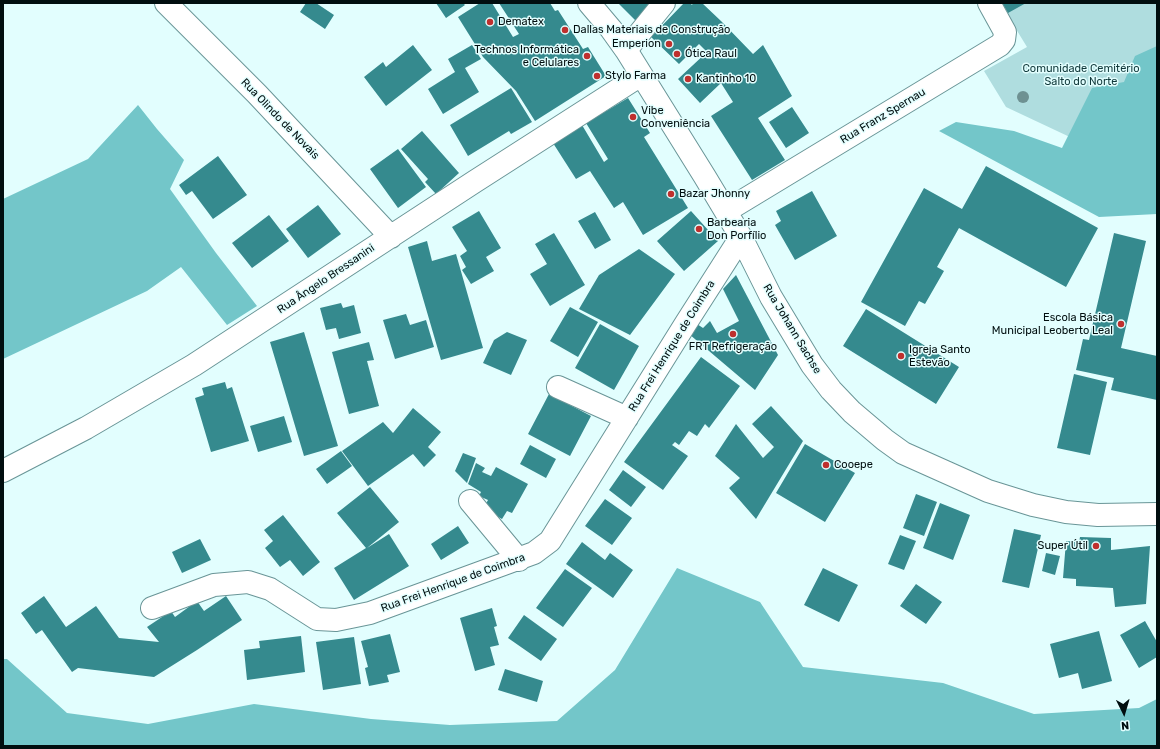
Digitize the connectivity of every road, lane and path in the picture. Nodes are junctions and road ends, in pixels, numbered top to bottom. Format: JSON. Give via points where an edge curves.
{"nodes":[{"id":1,"x":166,"y":3,"type":"edge"},
{"id":2,"x":589,"y":3,"type":"edge"},
{"id":3,"x":664,"y":3,"type":"edge"},
{"id":4,"x":989,"y":3,"type":"edge"},
{"id":5,"x":626,"y":50,"type":"junction"},
{"id":6,"x":641,"y":75,"type":"junction"},
{"id":7,"x":726,"y":211,"type":"junction"},
{"id":8,"x":391,"y":236,"type":"junction"},
{"id":9,"x":741,"y":237,"type":"junction"},
{"id":10,"x":558,"y":387,"type":"dead end"},
{"id":11,"x":627,"y":418,"type":"junction"},
{"id":12,"x":3,"y":471,"type":"edge"},
{"id":13,"x":470,"y":501,"type":"dead end"},
{"id":14,"x":1157,"y":514,"type":"edge"},
{"id":15,"x":519,"y":560,"type":"junction"},
{"id":16,"x":152,"y":608,"type":"dead end"}],
"edges":[{"from":1,"to":8,"type":"street","name":"Rua Olindo de Novais","via":[[257,94]]},
{"from":2,"to":5,"type":"street","name":"Rua Johann Sachse"},
{"from":3,"to":5,"type":"street"},
{"from":4,"to":7,"type":"street","name":"Rua Franz Spernau","via":[[1005,32],[1000,45]]},
{"from":5,"to":6,"type":"street","name":"Rua Johann Sachse"},
{"from":6,"to":7,"type":"street","name":"Rua Johann Sachse"},
{"from":6,"to":8,"type":"street","name":"Rua Ângelo Bressanini"},
{"from":7,"to":9,"type":"street","name":"Rua Johann Sachse"},
{"from":8,"to":12,"type":"street","name":"Rua Ângelo Bressanini","via":[[194,365],[86,428]]},
{"from":9,"to":11,"type":"street","name":"Rua Frei Henrique de Coimbra"},
{"from":9,"to":14,"type":"street","name":"Rua Johann Sachse","via":[[771,297],[812,365],[852,412],[903,453],[988,491],[1033,505],[1098,515]]},
{"from":10,"to":11,"type":"street"},
{"from":11,"to":15,"type":"street","name":"Rua Frei Henrique de Coimbra","via":[[550,541]]},
{"from":13,"to":15,"type":"street"},
{"from":15,"to":16,"type":"street","name":"Rua Frei Henrique de Coimbra","via":[[370,613],[336,620],[318,619],[270,589],[248,582],[214,585]]}]}
